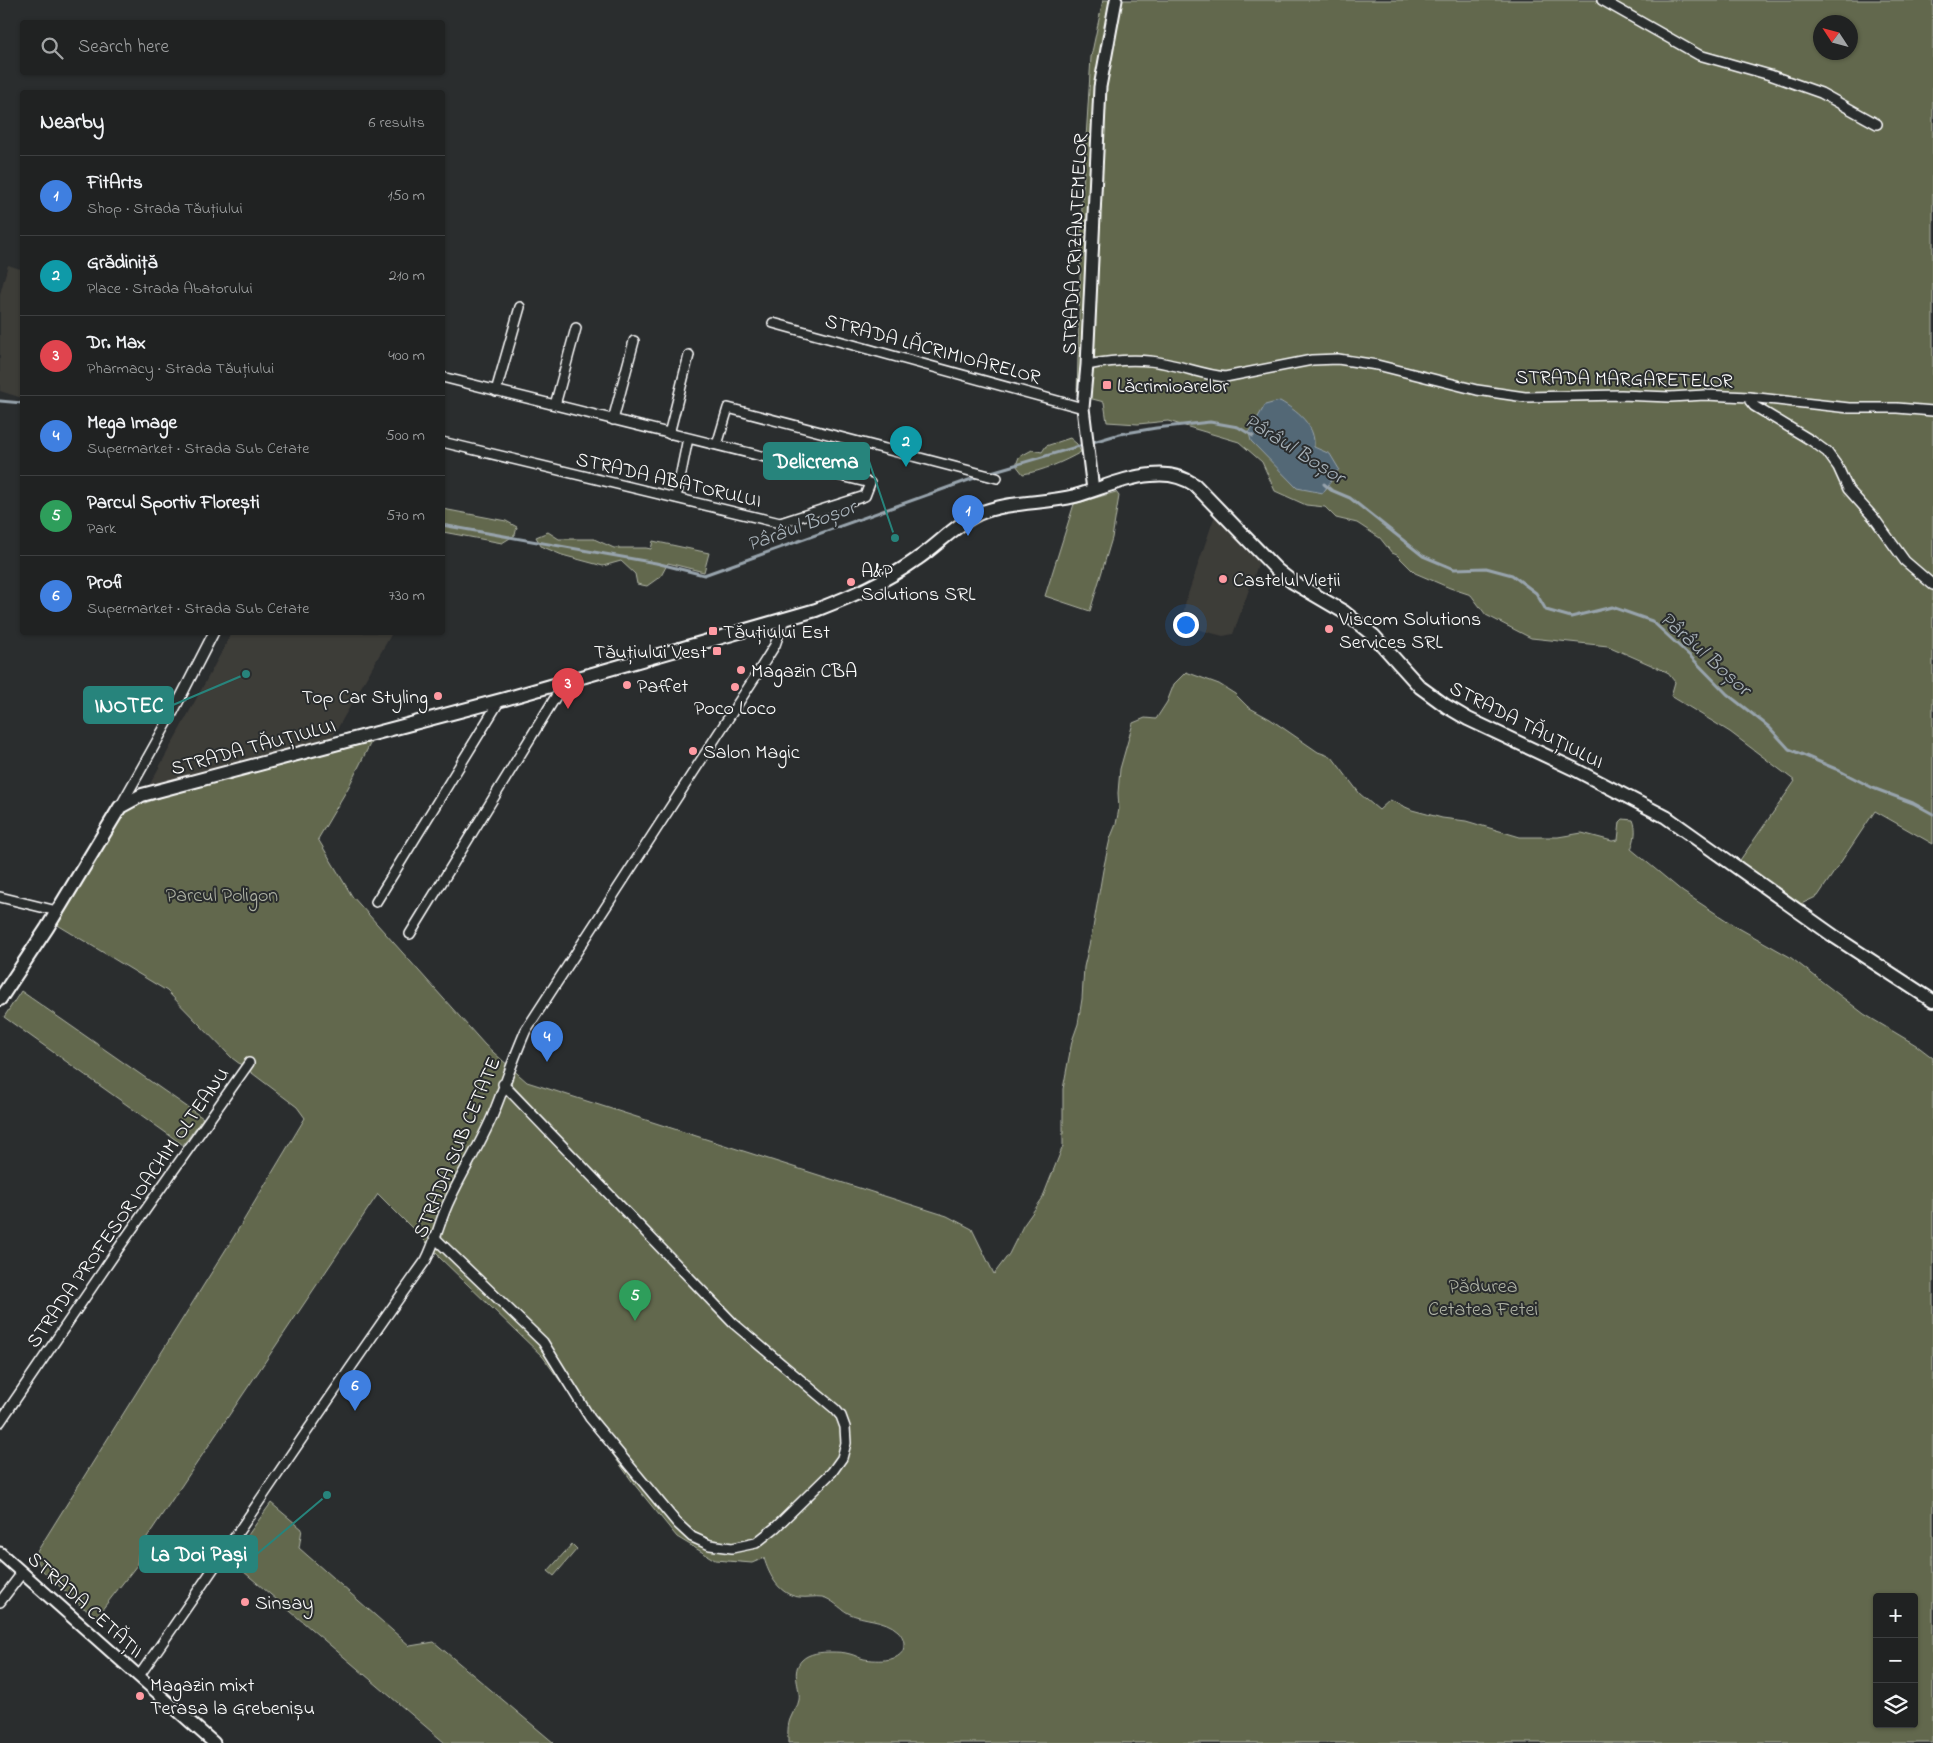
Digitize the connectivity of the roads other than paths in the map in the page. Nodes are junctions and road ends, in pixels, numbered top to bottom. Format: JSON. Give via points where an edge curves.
{"nodes":[{"id":1,"x":1116,"y":0,"type":"edge"},
{"id":2,"x":1602,"y":0,"type":"edge"},
{"id":3,"x":1877,"y":124,"type":"dead end"},
{"id":4,"x":520,"y":307,"type":"dead end"},
{"id":5,"x":773,"y":323,"type":"dead end"},
{"id":6,"x":576,"y":328,"type":"dead end"},
{"id":7,"x":634,"y":341,"type":"dead end"},
{"id":8,"x":689,"y":355,"type":"dead end"},
{"id":9,"x":1087,"y":364,"type":"junction"},
{"id":10,"x":445,"y":378,"type":"edge"},
{"id":11,"x":496,"y":391,"type":"junction"},
{"id":12,"x":1749,"y":397,"type":"junction"},
{"id":13,"x":555,"y":405,"type":"junction"},
{"id":14,"x":1083,"y":408,"type":"junction"},
{"id":15,"x":1933,"y":411,"type":"edge"},
{"id":16,"x":613,"y":420,"type":"junction"},
{"id":17,"x":669,"y":434,"type":"junction"},
{"id":18,"x":688,"y":438,"type":"junction"},
{"id":19,"x":445,"y":443,"type":"edge"},
{"id":20,"x":717,"y":446,"type":"junction"},
{"id":21,"x":996,"y":478,"type":"dead end"},
{"id":22,"x":1088,"y":492,"type":"junction"},
{"id":23,"x":676,"y":498,"type":"junction"},
{"id":24,"x":1933,"y":586,"type":"edge"},
{"id":25,"x":784,"y":619,"type":"junction"},
{"id":26,"x":212,"y":635,"type":"edge"},
{"id":27,"x":566,"y":680,"type":"junction"},
{"id":28,"x":500,"y":700,"type":"junction"},
{"id":29,"x":120,"y":807,"type":"junction"},
{"id":30,"x":0,"y":897,"type":"edge"},
{"id":31,"x":376,"y":902,"type":"dead end"},
{"id":32,"x":57,"y":911,"type":"junction"},
{"id":33,"x":410,"y":934,"type":"dead end"},
{"id":34,"x":4,"y":984,"type":"edge"},
{"id":35,"x":0,"y":999,"type":"edge"},
{"id":36,"x":1933,"y":1001,"type":"edge"},
{"id":37,"x":249,"y":1063,"type":"dead end"},
{"id":38,"x":503,"y":1084,"type":"junction"},
{"id":39,"x":434,"y":1237,"type":"junction"},
{"id":40,"x":0,"y":1422,"type":"edge"},
{"id":41,"x":0,"y":1553,"type":"edge"},
{"id":42,"x":22,"y":1573,"type":"junction"},
{"id":43,"x":0,"y":1602,"type":"edge"},
{"id":44,"x":139,"y":1676,"type":"junction"},
{"id":45,"x":214,"y":1743,"type":"edge"}],
"edges":[{"from":1,"to":9,"type":"street","name":"STRADA CRIZANTEMELOR","via":[[1100,87]]},
{"from":2,"to":3,"type":"street","via":[[1699,55],[1821,93]]},
{"from":4,"to":11,"type":"street"},
{"from":5,"to":14,"type":"street","name":"STRADA LĂCRIMIOARELOR"},
{"from":6,"to":13,"type":"street"},
{"from":7,"to":16,"type":"street"},
{"from":8,"to":17,"type":"street"},
{"from":9,"to":12,"type":"street","name":"STRADA MARGARETELOR","via":[[1142,360],[1225,377],[1312,360],[1338,359],[1377,365],[1477,390],[1525,397]]},
{"from":9,"to":14,"type":"street","name":"STRADA CRIZANTEMELOR"},
{"from":10,"to":11,"type":"street","name":"STRADA ABATORULUI"},
{"from":11,"to":13,"type":"street","name":"STRADA ABATORULUI"},
{"from":12,"to":15,"type":"street","via":[[1849,408]]},
{"from":12,"to":24,"type":"street","name":"STRADA MARGARETELOR","via":[[1754,406],[1827,452],[1848,489],[1905,561]]},
{"from":13,"to":16,"type":"street","name":"STRADA ABATORULUI"},
{"from":14,"to":22,"type":"street","name":"STRADA CRIZANTEMELOR","via":[[1091,476]]},
{"from":16,"to":17,"type":"street","name":"STRADA ABATORULUI"},
{"from":17,"to":18,"type":"street","name":"STRADA ABATORULUI"},
{"from":18,"to":20,"type":"street","name":"STRADA ABATORULUI"},
{"from":18,"to":23,"type":"street"},
{"from":19,"to":23,"type":"street","name":"STRADA ABATORULUI"},
{"from":20,"to":21,"type":"street","via":[[728,408]]},
{"from":20,"to":23,"type":"street","name":"STRADA ABATORULUI","via":[[870,483],[865,496],[780,523]]},
{"from":22,"to":25,"type":"main road","name":"STRADA TĂUȚIULUI","via":[[978,514],[908,566],[872,587]]},
{"from":22,"to":36,"type":"main road","name":"STRADA TĂUȚIULUI","via":[[1146,475],[1164,474],[1187,480],[1277,570],[1344,612],[1374,636],[1420,687],[1446,706],[1666,817],[1835,937]]},
{"from":25,"to":27,"type":"main road","name":"STRADA TĂUȚIULUI"},
{"from":25,"to":38,"type":"street","name":"STRADA SUB CETATE","via":[[775,645],[753,681],[526,1030]]},
{"from":26,"to":29,"type":"street"},
{"from":27,"to":28,"type":"main road","name":"STRADA TĂUȚIULUI"},
{"from":27,"to":33,"type":"street"},
{"from":28,"to":29,"type":"main road","name":"STRADA TĂUȚIULUI","via":[[142,795]]},
{"from":28,"to":31,"type":"street"},
{"from":29,"to":32,"type":"main road"},
{"from":30,"to":32,"type":"street"},
{"from":32,"to":34,"type":"main road"},
{"from":34,"to":35,"type":"main road"},
{"from":37,"to":40,"type":"street","name":"STRADA PROFESOR IOACHIM OLTEANU"},
{"from":38,"to":39,"type":"street","name":"STRADA SUB CETATE","via":[[492,1117]]},
{"from":38,"to":39,"type":"street","via":[[733,1323],[841,1416],[846,1434],[842,1458],[832,1472],[756,1543],[739,1548],[720,1547],[692,1537],[664,1509],[590,1418],[544,1342]]},
{"from":39,"to":44,"type":"street","name":"STRADA SUB CETATE","via":[[426,1260]]},
{"from":41,"to":42,"type":"street","name":"STRADA CETĂȚII"},
{"from":42,"to":43,"type":"street"},
{"from":42,"to":44,"type":"street","name":"STRADA CETĂȚII"},
{"from":44,"to":45,"type":"street","name":"STRADA CETĂȚII"}]}
